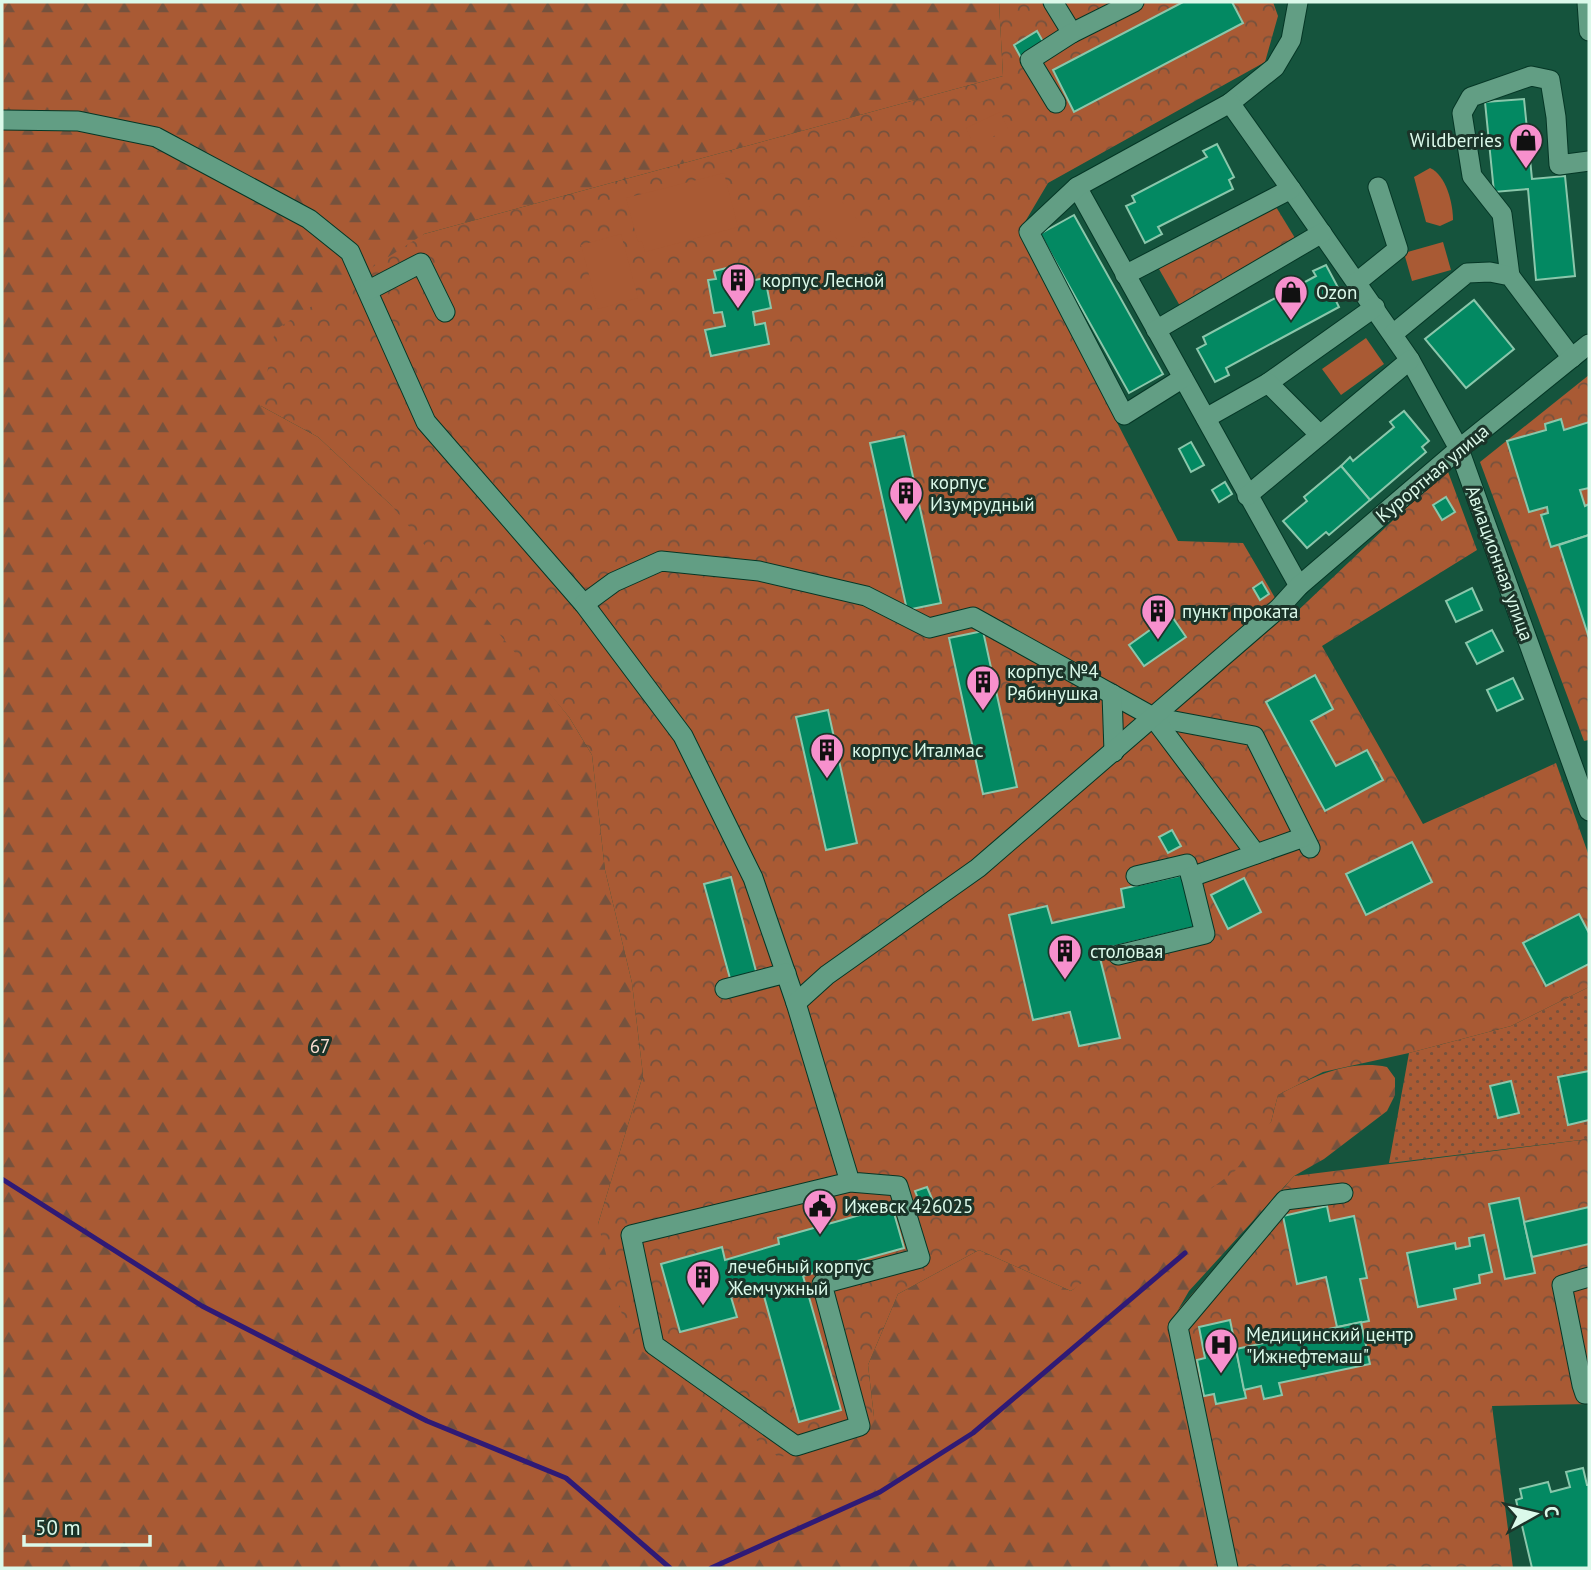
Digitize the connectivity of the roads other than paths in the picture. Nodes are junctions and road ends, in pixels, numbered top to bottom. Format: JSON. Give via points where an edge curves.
{"nodes":[{"id":1,"x":1053,"y":2,"type":"edge"},
{"id":2,"x":1134,"y":2,"type":"edge"},
{"id":3,"x":1298,"y":2,"type":"edge"},
{"id":4,"x":1587,"y":2,"type":"edge"},
{"id":5,"x":1589,"y":32,"type":"edge"},
{"id":6,"x":1072,"y":33,"type":"junction"},
{"id":7,"x":1056,"y":103,"type":"dead end"},
{"id":8,"x":1230,"y":103,"type":"junction"},
{"id":9,"x":2,"y":120,"type":"edge"},
{"id":10,"x":1589,"y":160,"type":"edge"},
{"id":11,"x":1077,"y":187,"type":"junction"},
{"id":12,"x":1378,"y":187,"type":"dead end"},
{"id":13,"x":1291,"y":189,"type":"junction"},
{"id":14,"x":1322,"y":233,"type":"junction"},
{"id":15,"x":1125,"y":275,"type":"junction"},
{"id":16,"x":1510,"y":276,"type":"junction"},
{"id":17,"x":365,"y":282,"type":"junction"},
{"id":18,"x":1357,"y":282,"type":"junction"},
{"id":19,"x":1375,"y":307,"type":"junction"},
{"id":20,"x":444,"y":312,"type":"dead end"},
{"id":21,"x":1156,"y":330,"type":"junction"},
{"id":22,"x":1393,"y":334,"type":"junction"},
{"id":23,"x":1589,"y":344,"type":"edge"},
{"id":24,"x":1573,"y":358,"type":"junction"},
{"id":25,"x":1410,"y":360,"type":"junction"},
{"id":26,"x":1183,"y":378,"type":"junction"},
{"id":27,"x":1268,"y":383,"type":"junction"},
{"id":28,"x":1206,"y":418,"type":"junction"},
{"id":29,"x":1320,"y":435,"type":"junction"},
{"id":30,"x":1459,"y":449,"type":"junction"},
{"id":31,"x":1247,"y":496,"type":"junction"},
{"id":32,"x":1299,"y":586,"type":"junction"},
{"id":33,"x":584,"y":604,"type":"junction"},
{"id":34,"x":1112,"y":694,"type":"junction"},
{"id":35,"x":1153,"y":718,"type":"junction"},
{"id":36,"x":1114,"y":752,"type":"junction"},
{"id":37,"x":1589,"y":811,"type":"edge"},
{"id":38,"x":1256,"y":854,"type":"junction"},
{"id":39,"x":1136,"y":877,"type":"dead end"},
{"id":40,"x":1191,"y":877,"type":"junction"},
{"id":41,"x":1118,"y":955,"type":"dead end"},
{"id":42,"x":786,"y":973,"type":"junction"},
{"id":43,"x":724,"y":989,"type":"dead end"},
{"id":44,"x":796,"y":1003,"type":"junction"},
{"id":45,"x":849,"y":1182,"type":"junction"},
{"id":46,"x":1343,"y":1193,"type":"dead end"},
{"id":47,"x":1589,"y":1277,"type":"edge"},
{"id":48,"x":1589,"y":1394,"type":"edge"},
{"id":49,"x":1228,"y":1568,"type":"edge"}],
"edges":[{"from":1,"to":6,"type":"street"},
{"from":2,"to":6,"type":"street"},
{"from":3,"to":8,"type":"street","via":[[1291,40],[1275,67]]},
{"from":4,"to":5,"type":"street"},
{"from":6,"to":7,"type":"street","via":[[1030,60]]},
{"from":8,"to":11,"type":"street"},
{"from":8,"to":13,"type":"street","name":"Авиационная улица"},
{"from":9,"to":17,"type":"street","via":[[78,121],[156,137],[309,219],[350,253]]},
{"from":10,"to":16,"type":"street","via":[[1559,165],[1550,80],[1531,76],[1471,97],[1462,113],[1472,176],[1502,214]]},
{"from":11,"to":15,"type":"street"},
{"from":11,"to":26,"type":"street","via":[[1029,232],[1124,415]]},
{"from":12,"to":18,"type":"street","via":[[1398,249]]},
{"from":13,"to":14,"type":"street","name":"Авиационная улица"},
{"from":13,"to":15,"type":"street"},
{"from":14,"to":18,"type":"street","name":"Авиационная улица"},
{"from":14,"to":21,"type":"street"},
{"from":15,"to":21,"type":"street"},
{"from":16,"to":22,"type":"street","via":[[1467,273]]},
{"from":16,"to":24,"type":"street"},
{"from":17,"to":20,"type":"street","via":[[421,263]]},
{"from":17,"to":33,"type":"street","via":[[426,422]]},
{"from":18,"to":19,"type":"street","name":"Авиационная улица"},
{"from":19,"to":22,"type":"street","name":"Авиационная улица"},
{"from":19,"to":27,"type":"street"},
{"from":21,"to":26,"type":"street"},
{"from":22,"to":25,"type":"street","name":"Авиационная улица"},
{"from":23,"to":24,"type":"street","name":"Курортная улица"},
{"from":24,"to":30,"type":"street","name":"Курортная улица"},
{"from":25,"to":29,"type":"street"},
{"from":25,"to":30,"type":"street","name":"Авиационная улица"},
{"from":26,"to":28,"type":"street"},
{"from":27,"to":28,"type":"street"},
{"from":27,"to":29,"type":"street"},
{"from":28,"to":31,"type":"street"},
{"from":29,"to":31,"type":"street"},
{"from":30,"to":32,"type":"street","name":"Курортная улица"},
{"from":30,"to":37,"type":"street","name":"Авиационная улица"},
{"from":31,"to":32,"type":"street"},
{"from":32,"to":35,"type":"street","name":"Курортная улица"},
{"from":33,"to":34,"type":"street","via":[[614,582],[661,561],[759,571],[866,596],[929,628],[973,617]]},
{"from":33,"to":42,"type":"street","via":[[683,736],[753,878]]},
{"from":34,"to":35,"type":"street"},
{"from":34,"to":36,"type":"street"},
{"from":35,"to":36,"type":"street","name":"Курортная улица"},
{"from":35,"to":38,"type":"street"},
{"from":35,"to":38,"type":"street","via":[[1254,736],[1307,842]]},
{"from":36,"to":44,"type":"street","name":"Курортная улица","via":[[978,868],[827,975]]},
{"from":38,"to":40,"type":"street"},
{"from":39,"to":40,"type":"street","via":[[1187,864]]},
{"from":40,"to":41,"type":"street","via":[[1205,934]]},
{"from":42,"to":43,"type":"street"},
{"from":42,"to":44,"type":"street"},
{"from":44,"to":45,"type":"street"},
{"from":45,"to":45,"type":"street","via":[[631,1235],[654,1345],[796,1446],[860,1426],[822,1284],[919,1258],[898,1186]]},
{"from":46,"to":49,"type":"street","via":[[1285,1200],[1178,1327]]},
{"from":47,"to":48,"type":"street","via":[[1562,1285],[1584,1394]]}]}
